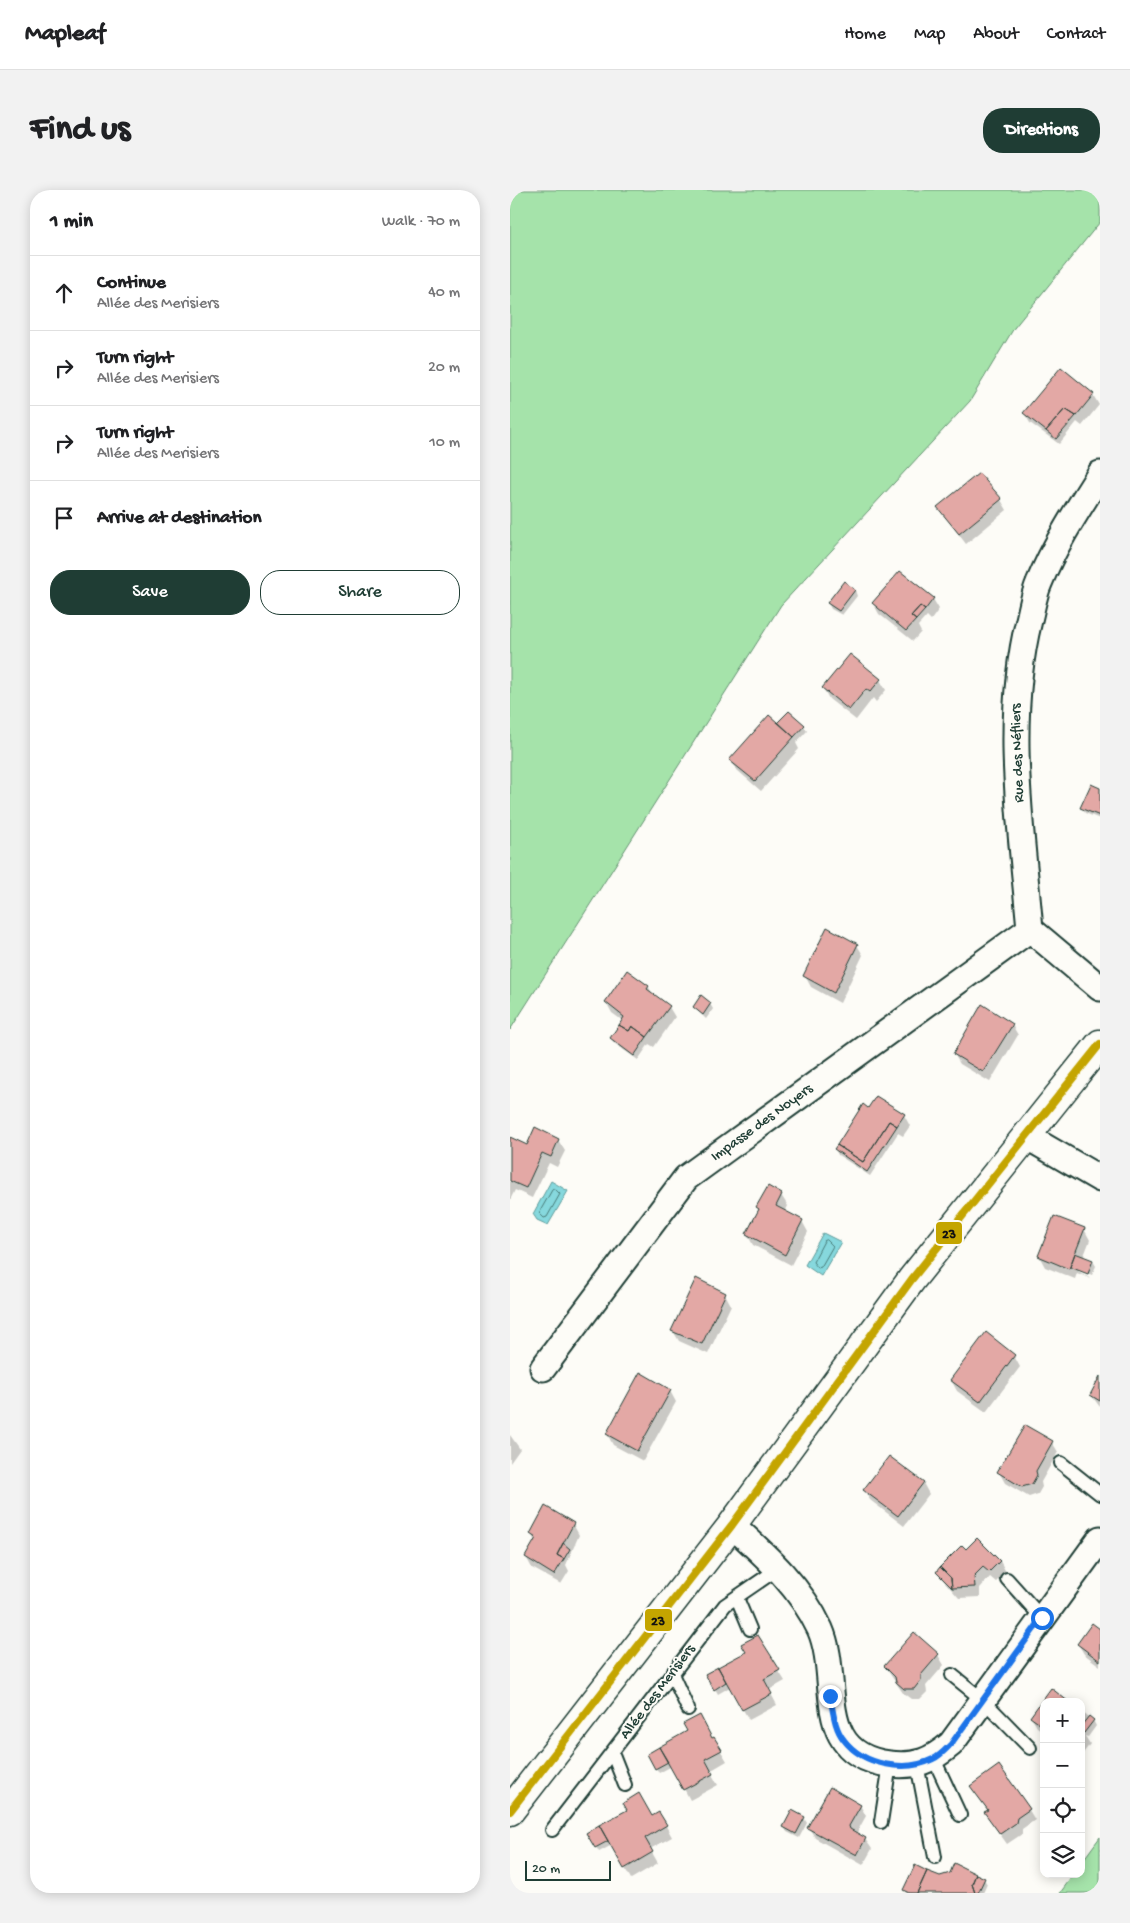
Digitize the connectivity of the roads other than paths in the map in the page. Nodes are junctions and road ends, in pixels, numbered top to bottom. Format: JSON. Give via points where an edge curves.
{"nodes":[{"id":1,"x":1100,"y":474,"type":"edge"},
{"id":2,"x":1030,"y":929,"type":"junction"},
{"id":3,"x":1100,"y":988,"type":"edge"},
{"id":4,"x":1100,"y":1044,"type":"edge"},
{"id":5,"x":1026,"y":1136,"type":"junction"},
{"id":6,"x":1100,"y":1179,"type":"edge"},
{"id":7,"x":543,"y":1368,"type":"dead end"},
{"id":8,"x":1061,"y":1463,"type":"dead end"},
{"id":9,"x":1100,"y":1494,"type":"edge"},
{"id":10,"x":732,"y":1525,"type":"junction"},
{"id":11,"x":1100,"y":1539,"type":"edge"},
{"id":12,"x":780,"y":1568,"type":"junction"},
{"id":13,"x":1007,"y":1579,"type":"dead end"},
{"id":14,"x":737,"y":1598,"type":"junction"},
{"id":15,"x":1042,"y":1618,"type":"junction"},
{"id":16,"x":750,"y":1629,"type":"dead end"},
{"id":17,"x":672,"y":1674,"type":"junction"},
{"id":18,"x":952,"y":1675,"type":"dead end"},
{"id":19,"x":983,"y":1700,"type":"junction"},
{"id":20,"x":688,"y":1709,"type":"dead end"},
{"id":21,"x":1030,"y":1748,"type":"dead end"},
{"id":22,"x":612,"y":1752,"type":"junction"},
{"id":23,"x":926,"y":1761,"type":"junction"},
{"id":24,"x":890,"y":1764,"type":"junction"},
{"id":25,"x":625,"y":1785,"type":"dead end"},
{"id":26,"x":510,"y":1811,"type":"edge"},
{"id":27,"x":960,"y":1814,"type":"dead end"},
{"id":28,"x":881,"y":1822,"type":"dead end"},
{"id":29,"x":552,"y":1830,"type":"dead end"},
{"id":30,"x":936,"y":1857,"type":"dead end"}],
"edges":[{"from":1,"to":2,"type":"street","name":"Rue des Néfliers","via":[[1067,526],[1038,584],[1017,688],[1015,756]]},
{"from":2,"to":3,"type":"street"},
{"from":2,"to":7,"type":"street","name":"Impasse des Noyers","via":[[686,1178]]},
{"from":4,"to":5,"type":"street"},
{"from":5,"to":6,"type":"street"},
{"from":5,"to":10,"type":"street","via":[[912,1279]]},
{"from":8,"to":9,"type":"lane"},
{"from":10,"to":12,"type":"street"},
{"from":10,"to":26,"type":"street"},
{"from":11,"to":15,"type":"street"},
{"from":12,"to":14,"type":"lane","name":"Allée des Merisiers"},
{"from":12,"to":24,"type":"street","via":[[820,1629],[837,1729],[855,1752],[876,1762]]},
{"from":13,"to":15,"type":"lane"},
{"from":14,"to":16,"type":"lane"},
{"from":14,"to":17,"type":"lane","name":"Allée des Merisiers","via":[[725,1606]]},
{"from":15,"to":19,"type":"street"},
{"from":17,"to":20,"type":"lane"},
{"from":17,"to":22,"type":"lane","name":"Allée des Merisiers"},
{"from":18,"to":19,"type":"lane"},
{"from":19,"to":21,"type":"lane"},
{"from":19,"to":23,"type":"street","via":[[951,1744]]},
{"from":22,"to":25,"type":"lane"},
{"from":22,"to":29,"type":"lane","name":"Allée des Merisiers"},
{"from":23,"to":24,"type":"street"},
{"from":23,"to":27,"type":"lane"},
{"from":23,"to":30,"type":"lane"},
{"from":24,"to":28,"type":"lane"}]}
